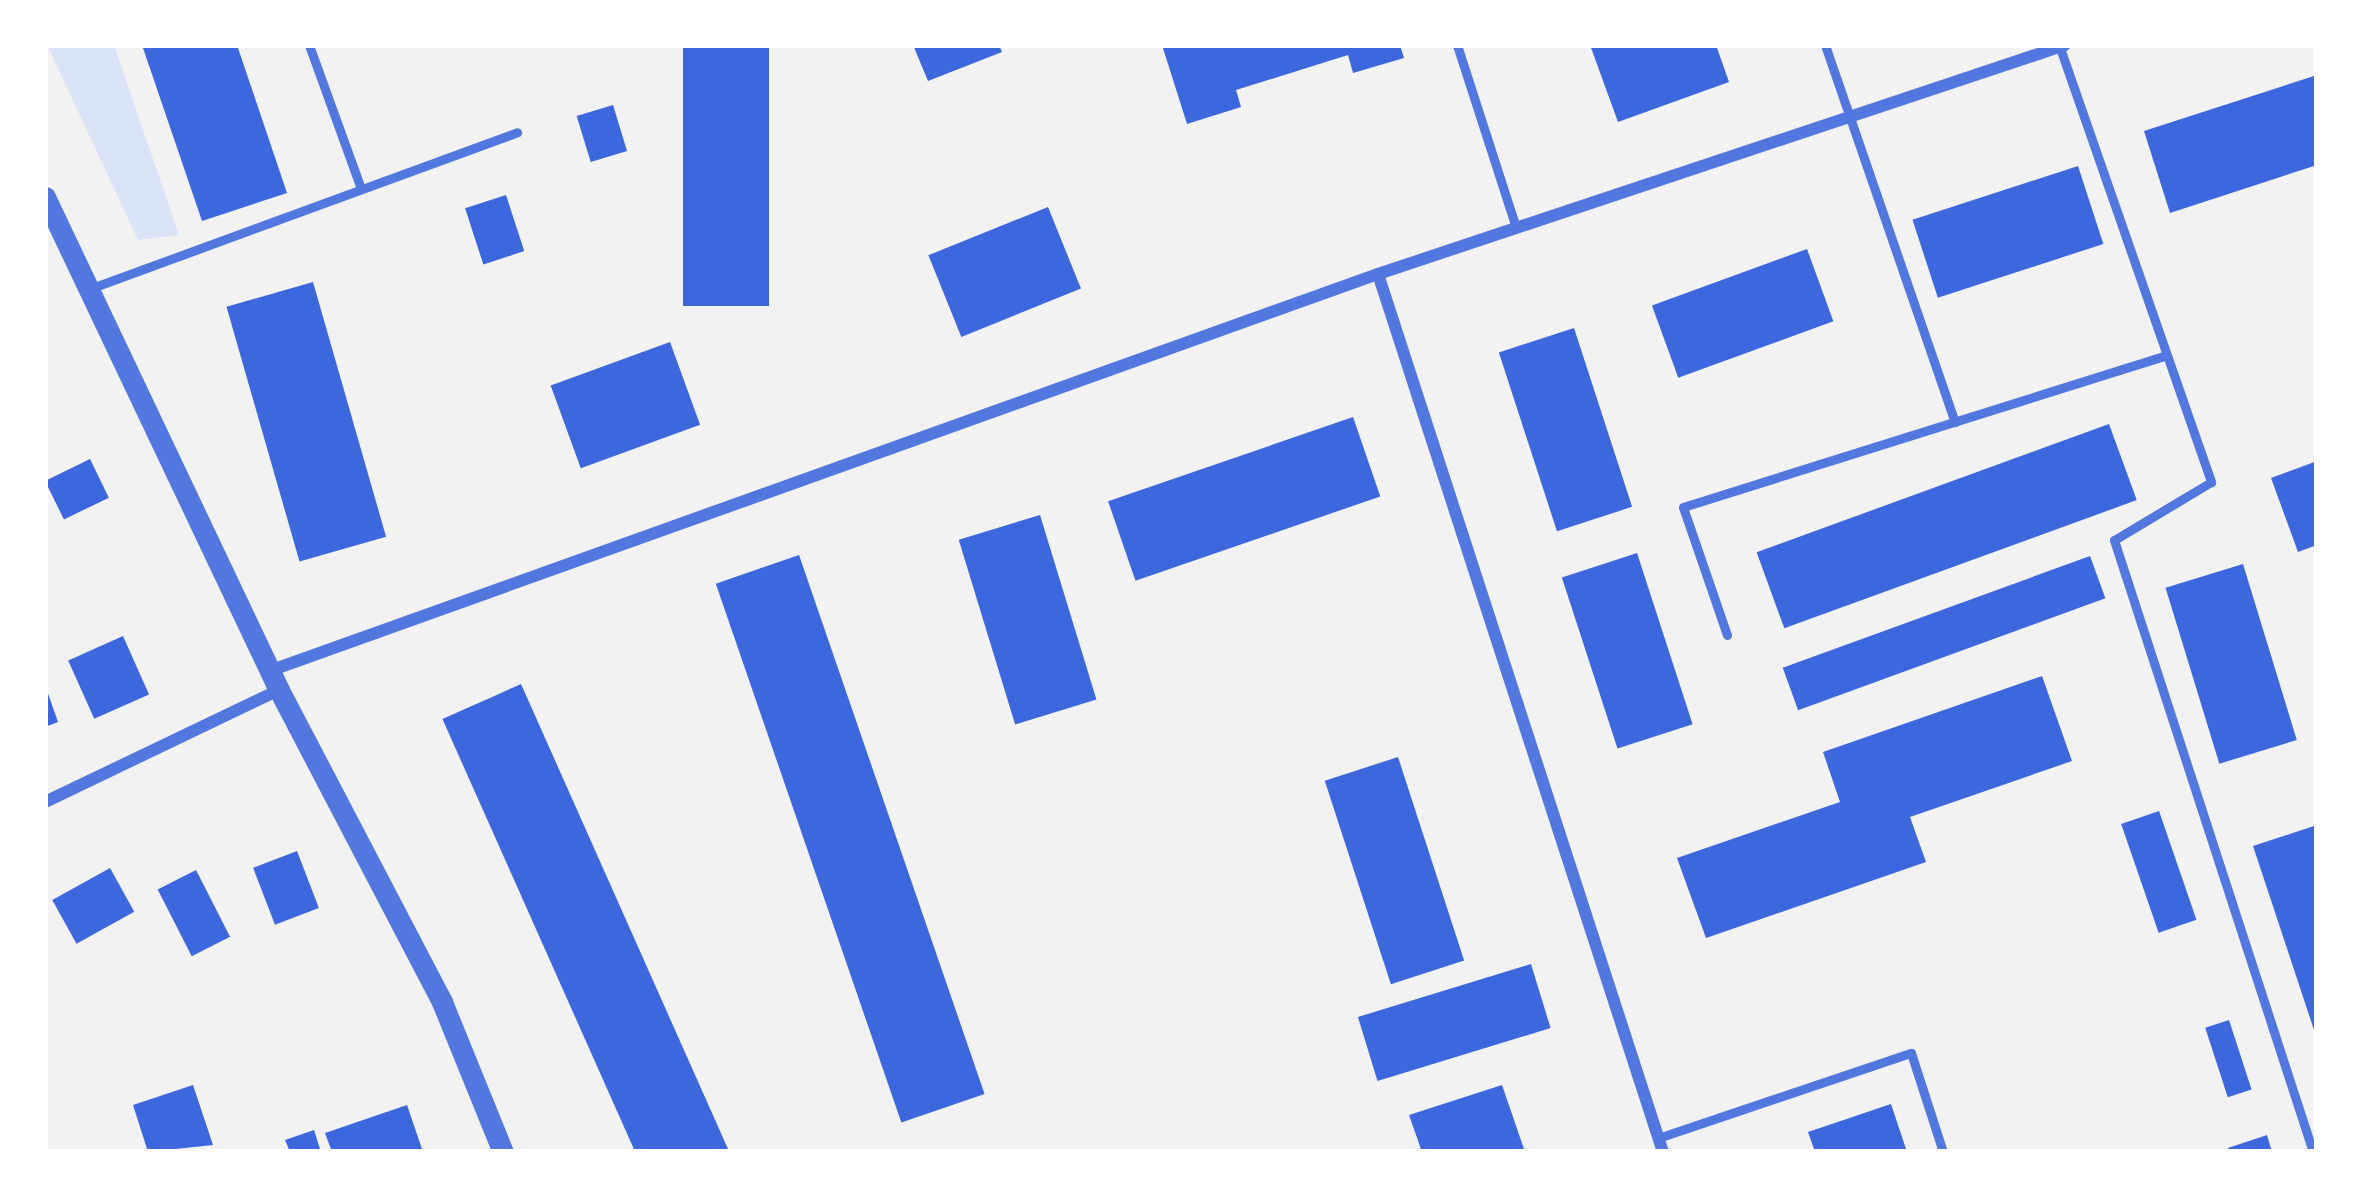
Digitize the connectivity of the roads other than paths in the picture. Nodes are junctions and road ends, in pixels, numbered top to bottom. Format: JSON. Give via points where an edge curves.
{"nodes":[{"id":1,"x":309,"y":45,"type":"edge"},
{"id":2,"x":1457,"y":45,"type":"edge"},
{"id":3,"x":1825,"y":45,"type":"edge"},
{"id":4,"x":2061,"y":46,"type":"edge"},
{"id":5,"x":1850,"y":117,"type":"junction"},
{"id":6,"x":517,"y":132,"type":"dead end"},
{"id":7,"x":361,"y":189,"type":"junction"},
{"id":8,"x":45,"y":197,"type":"edge"},
{"id":9,"x":52,"y":227,"type":"edge"},
{"id":10,"x":1516,"y":228,"type":"junction"},
{"id":11,"x":1378,"y":274,"type":"junction"},
{"id":12,"x":89,"y":289,"type":"junction"},
{"id":13,"x":2168,"y":355,"type":"junction"},
{"id":14,"x":1955,"y":422,"type":"junction"},
{"id":15,"x":1726,"y":635,"type":"dead end"},
{"id":16,"x":275,"y":680,"type":"junction"},
{"id":17,"x":45,"y":802,"type":"edge"},
{"id":18,"x":1660,"y":1145,"type":"edge"},
{"id":19,"x":503,"y":1152,"type":"edge"},
{"id":20,"x":1943,"y":1152,"type":"edge"},
{"id":21,"x":2313,"y":1152,"type":"edge"}],
"edges":[{"from":1,"to":7,"type":"lane"},
{"from":2,"to":10,"type":"lane"},
{"from":3,"to":5,"type":"lane"},
{"from":4,"to":5,"type":"street"},
{"from":4,"to":13,"type":"lane"},
{"from":5,"to":10,"type":"street"},
{"from":5,"to":14,"type":"lane"},
{"from":6,"to":7,"type":"lane"},
{"from":7,"to":12,"type":"lane"},
{"from":8,"to":9,"type":"street"},
{"from":9,"to":12,"type":"street"},
{"from":10,"to":11,"type":"street"},
{"from":11,"to":16,"type":"street"},
{"from":11,"to":18,"type":"street"},
{"from":12,"to":16,"type":"street"},
{"from":13,"to":14,"type":"lane"},
{"from":13,"to":21,"type":"lane","via":[[2212,482],[2114,540]]},
{"from":14,"to":15,"type":"lane","via":[[1683,507]]},
{"from":16,"to":17,"type":"street"},
{"from":16,"to":19,"type":"street","via":[[442,1002]]},
{"from":18,"to":20,"type":"lane","via":[[1910,1053]]}]}
